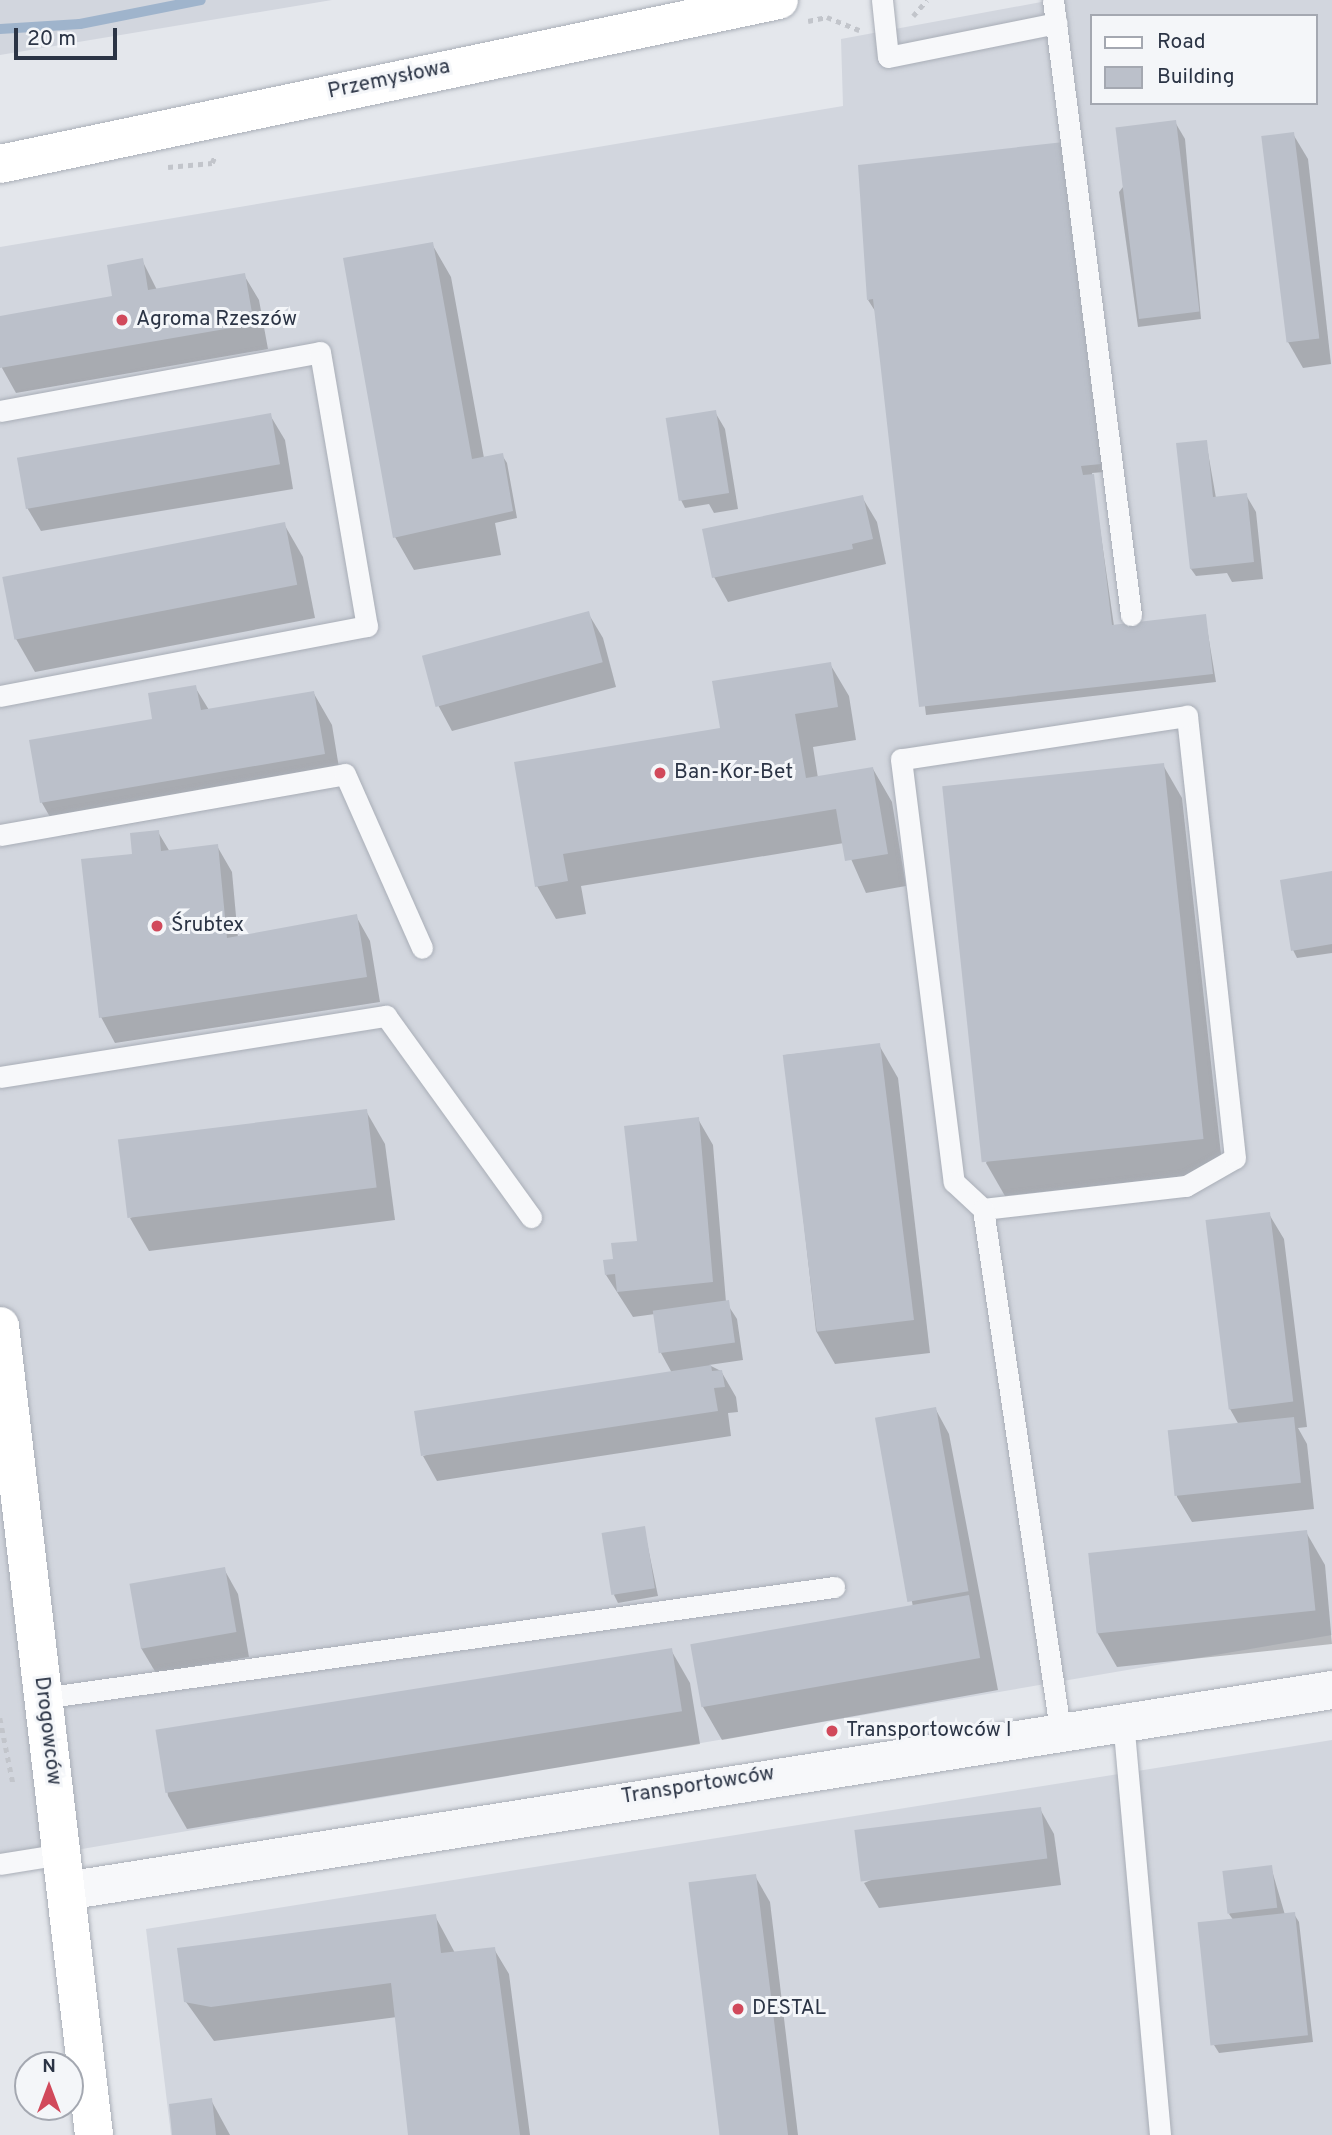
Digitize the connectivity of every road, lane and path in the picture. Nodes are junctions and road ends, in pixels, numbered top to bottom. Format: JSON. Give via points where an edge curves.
{"nodes":[{"id":1,"x":779,"y":0,"type":"edge"},
{"id":2,"x":882,"y":0,"type":"edge"},
{"id":3,"x":1053,"y":0,"type":"edge"},
{"id":4,"x":1057,"y":23,"type":"junction"},
{"id":5,"x":0,"y":164,"type":"edge"},
{"id":6,"x":0,"y":411,"type":"edge"},
{"id":7,"x":1131,"y":615,"type":"dead end"},
{"id":8,"x":0,"y":696,"type":"edge"},
{"id":9,"x":0,"y":835,"type":"edge"},
{"id":10,"x":422,"y":948,"type":"dead end"},
{"id":11,"x":0,"y":1077,"type":"edge"},
{"id":12,"x":983,"y":1209,"type":"junction"},
{"id":13,"x":531,"y":1217,"type":"dead end"},
{"id":14,"x":0,"y":1326,"type":"edge"},
{"id":15,"x":4,"y":1401,"type":"edge"},
{"id":16,"x":10,"y":1507,"type":"edge"},
{"id":17,"x":834,"y":1587,"type":"dead end"},
{"id":18,"x":1332,"y":1690,"type":"edge"},
{"id":19,"x":42,"y":1698,"type":"junction"},
{"id":20,"x":1123,"y":1720,"type":"junction"},
{"id":21,"x":1060,"y":1729,"type":"junction"},
{"id":22,"x":0,"y":1864,"type":"edge"},
{"id":23,"x":64,"y":1872,"type":"junction"},
{"id":24,"x":93,"y":2135,"type":"edge"},
{"id":25,"x":1160,"y":2135,"type":"edge"}],
"edges":[{"from":1,"to":5,"type":"street","name":"Przemysłowa"},
{"from":2,"to":4,"type":"lane","via":[[888,57]]},
{"from":3,"to":4,"type":"lane"},
{"from":4,"to":7,"type":"lane"},
{"from":6,"to":8,"type":"lane","via":[[320,352],[367,626]]},
{"from":9,"to":10,"type":"lane","via":[[345,774]]},
{"from":11,"to":13,"type":"lane","via":[[386,1016]]},
{"from":12,"to":12,"type":"lane","via":[[954,1182],[901,759],[1186,716],[1235,1158],[1186,1186]]},
{"from":12,"to":21,"type":"lane"},
{"from":14,"to":15,"type":"street","name":"Drogowców"},
{"from":15,"to":16,"type":"street","name":"Drogowców"},
{"from":16,"to":19,"type":"street","name":"Drogowców"},
{"from":17,"to":19,"type":"lane"},
{"from":18,"to":20,"type":"street","name":"Transportowców"},
{"from":19,"to":23,"type":"street","name":"Drogowców"},
{"from":20,"to":21,"type":"street","name":"Transportowców"},
{"from":20,"to":25,"type":"lane"},
{"from":21,"to":23,"type":"street","name":"Transportowców"},
{"from":22,"to":23,"type":"lane"},
{"from":23,"to":24,"type":"street","name":"Drogowców"}]}
